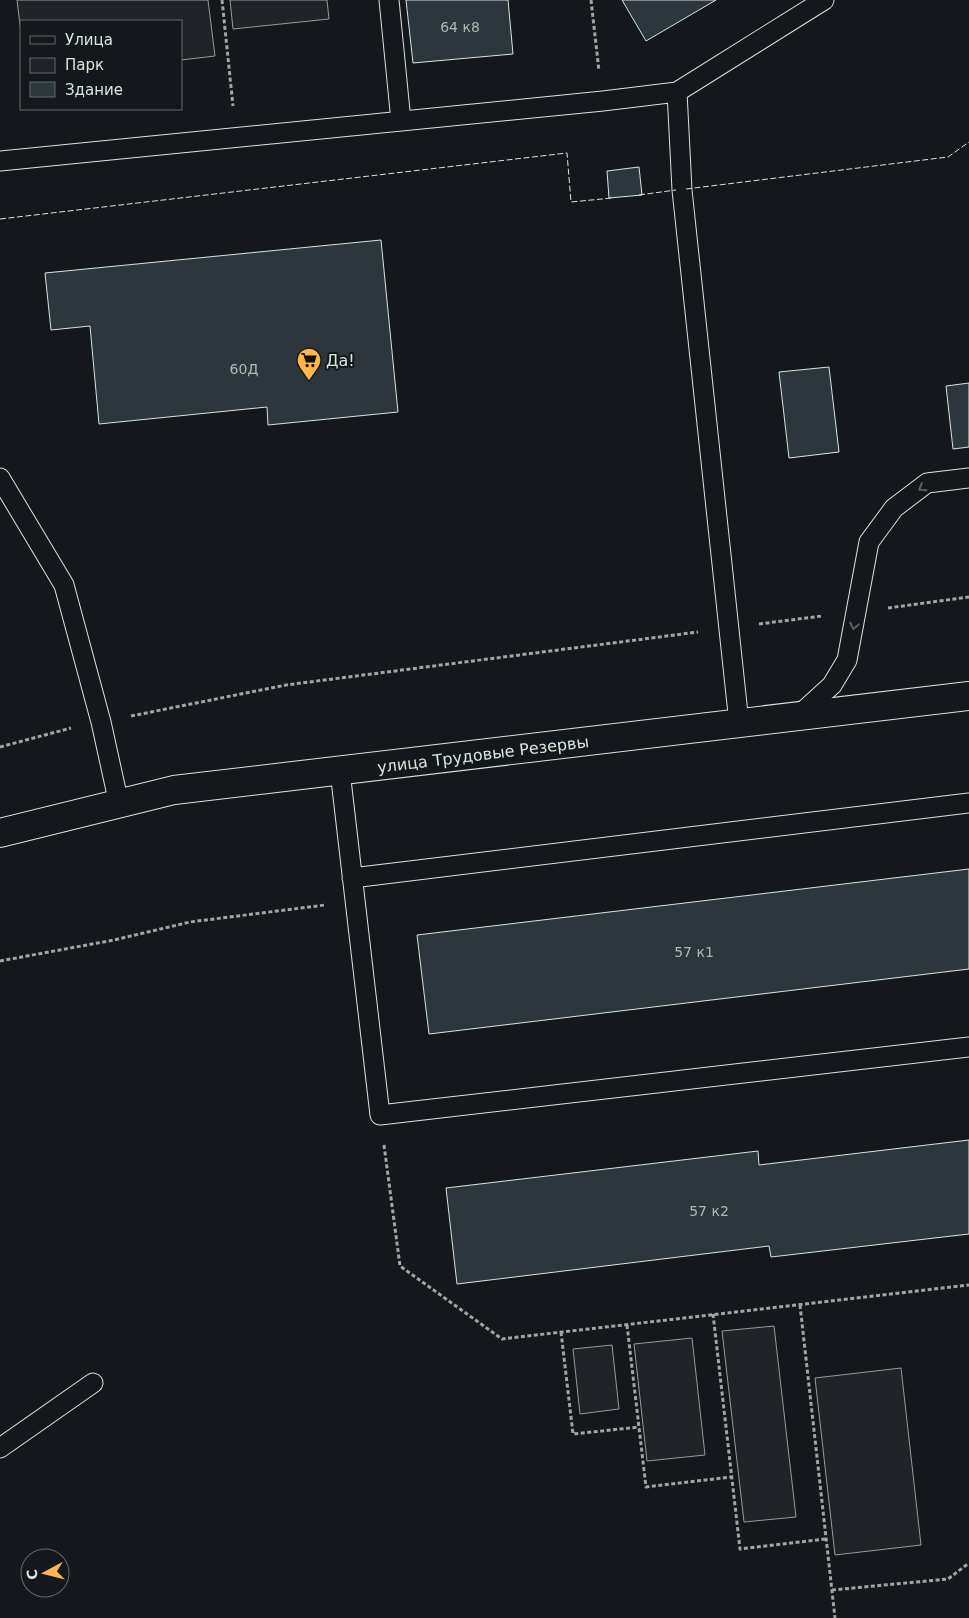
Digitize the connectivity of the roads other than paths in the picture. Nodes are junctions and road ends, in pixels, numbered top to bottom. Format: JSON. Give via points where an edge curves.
{"nodes":[{"id":1,"x":388,"y":0,"type":"edge"},
{"id":2,"x":824,"y":0,"type":"edge"},
{"id":3,"x":678,"y":92,"type":"junction"},
{"id":4,"x":402,"y":121,"type":"junction"},
{"id":5,"x":0,"y":161,"type":"edge"},
{"id":6,"x":0,"y":478,"type":"edge"},
{"id":7,"x":969,"y":478,"type":"edge"},
{"id":8,"x":969,"y":696,"type":"edge"},
{"id":9,"x":798,"y":716,"type":"junction"},
{"id":10,"x":739,"y":723,"type":"junction"},
{"id":11,"x":340,"y":771,"type":"junction"},
{"id":12,"x":969,"y":802,"type":"edge"},
{"id":13,"x":119,"y":804,"type":"junction"},
{"id":14,"x":0,"y":833,"type":"edge"},
{"id":15,"x":352,"y":878,"type":"junction"},
{"id":16,"x":969,"y":1047,"type":"edge"},
{"id":17,"x":93,"y":1383,"type":"dead end"},
{"id":18,"x":0,"y":1448,"type":"edge"}],
"edges":[{"from":1,"to":4,"type":"lane"},
{"from":2,"to":3,"type":"lane"},
{"from":3,"to":4,"type":"lane"},
{"from":3,"to":10,"type":"lane","via":[[682,190]]},
{"from":4,"to":5,"type":"lane"},
{"from":6,"to":13,"type":"lane","via":[[64,584]]},
{"from":7,"to":9,"type":"lane","one_way":true,"via":[[927,483],[894,508],[870,542],[848,660],[832,685]]},
{"from":8,"to":9,"type":"street","name":"улица Трудовые Резервы"},
{"from":9,"to":10,"type":"street","name":"улица Трудовые Резервы"},
{"from":10,"to":11,"type":"street","name":"улица Трудовые Резервы"},
{"from":11,"to":13,"type":"street","name":"улица Трудовые Резервы","via":[[174,790]]},
{"from":11,"to":15,"type":"lane"},
{"from":12,"to":15,"type":"lane"},
{"from":13,"to":14,"type":"street","name":"улица Трудовые Резервы"},
{"from":15,"to":16,"type":"lane","via":[[380,1115]]},
{"from":17,"to":18,"type":"lane"}]}
